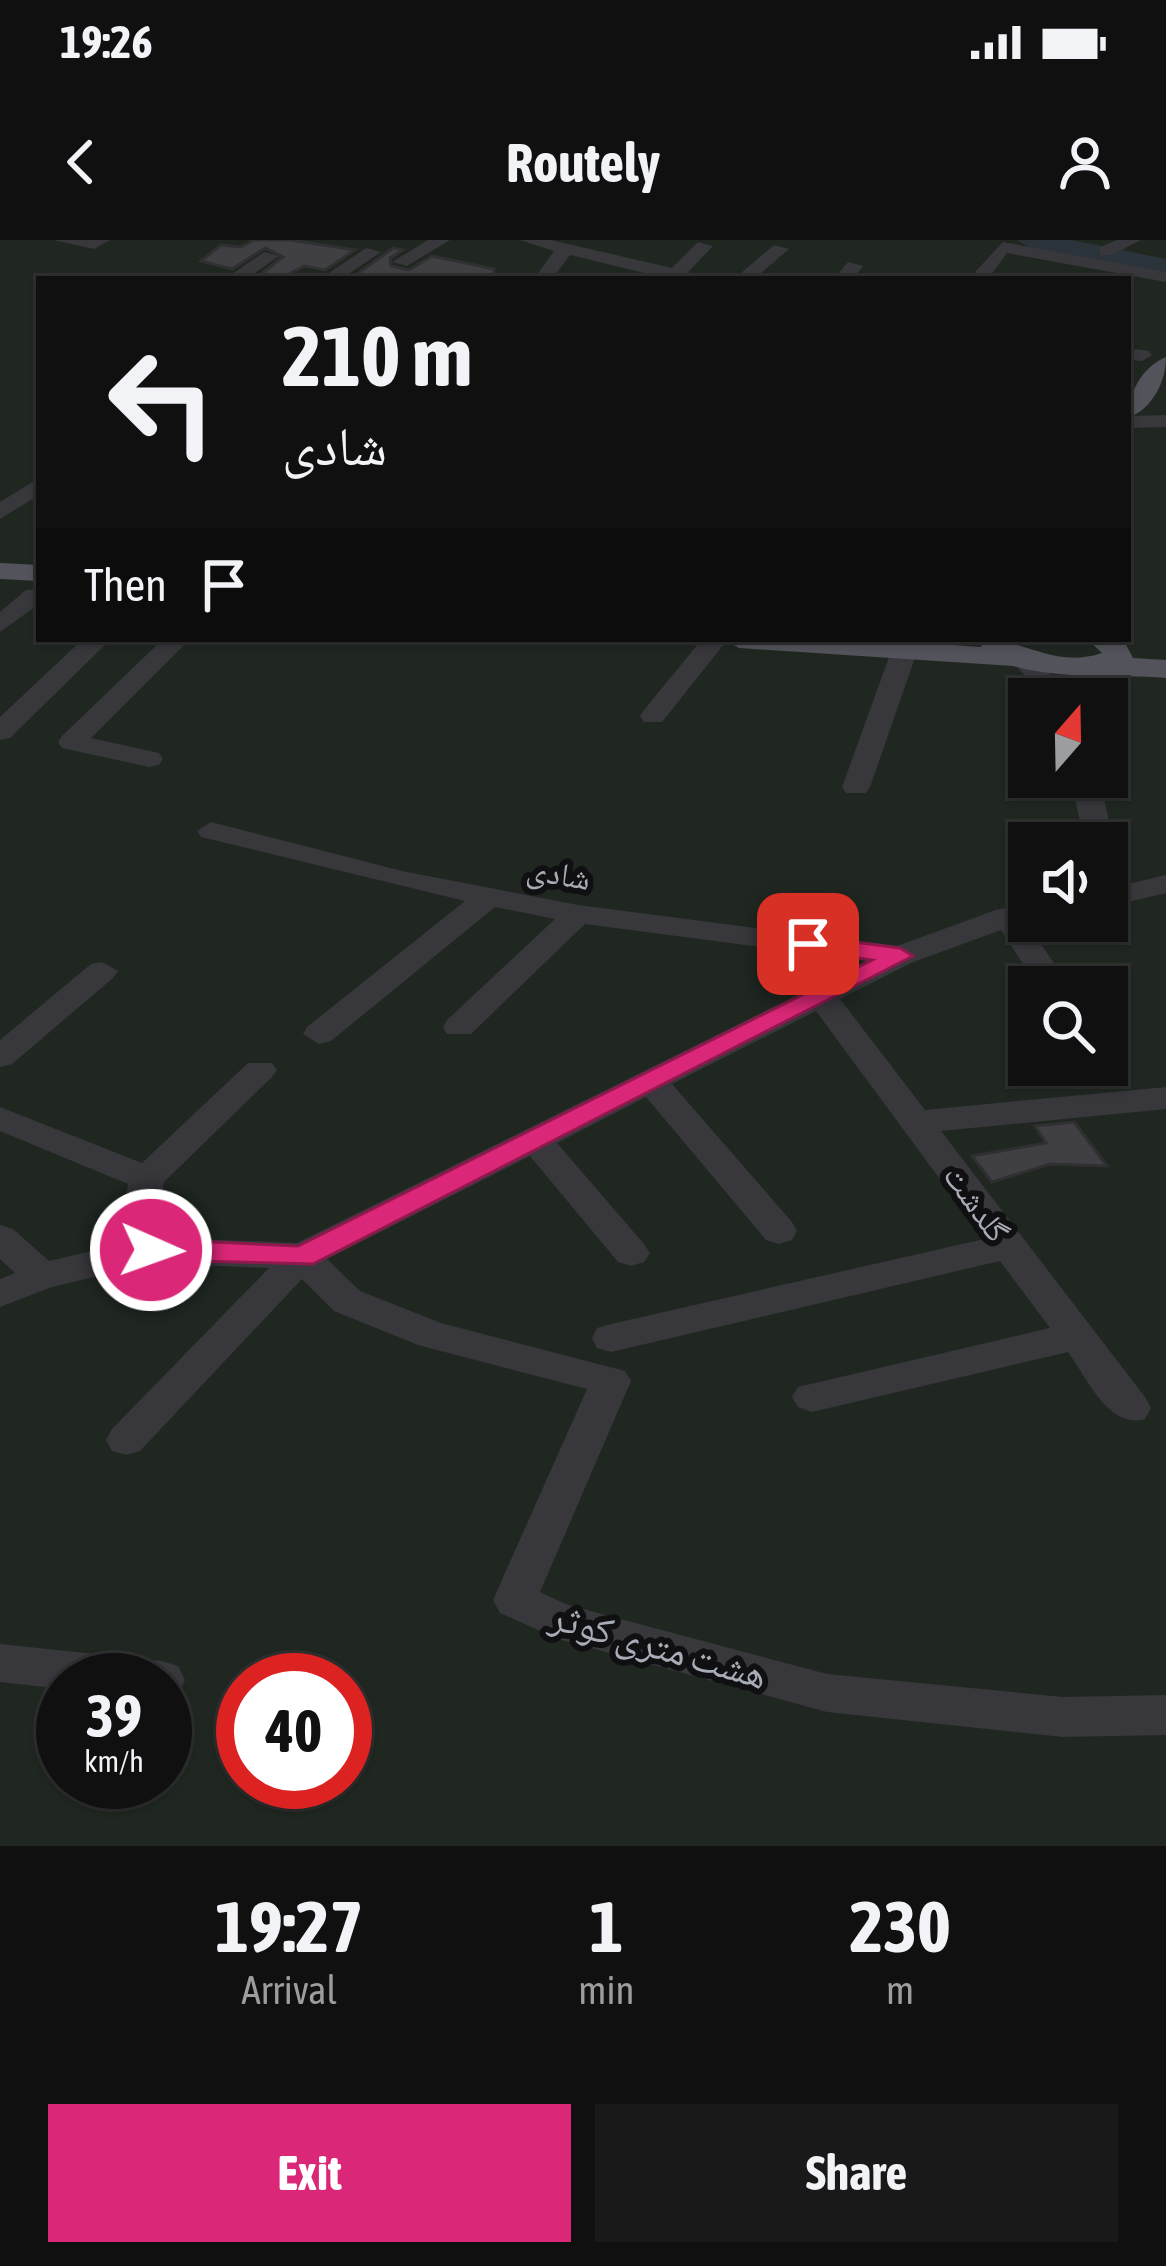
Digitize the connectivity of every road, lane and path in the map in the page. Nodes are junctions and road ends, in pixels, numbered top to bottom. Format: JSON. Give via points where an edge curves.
{"nodes":[{"id":1,"x":62,"y":240,"type":"edge"},
{"id":2,"x":101,"y":240,"type":"edge"},
{"id":3,"x":441,"y":240,"type":"edge"},
{"id":4,"x":635,"y":240,"type":"edge"},
{"id":5,"x":1056,"y":240,"type":"edge"},
{"id":6,"x":1132,"y":240,"type":"edge"},
{"id":7,"x":548,"y":243,"type":"edge"},
{"id":8,"x":704,"y":246,"type":"dead end"},
{"id":9,"x":780,"y":249,"type":"dead end"},
{"id":10,"x":372,"y":252,"type":"dead end"},
{"id":11,"x":269,"y":256,"type":"dead end"},
{"id":12,"x":602,"y":258,"type":"junction"},
{"id":13,"x":401,"y":262,"type":"dead end"},
{"id":14,"x":1093,"y":264,"type":"edge"},
{"id":15,"x":1163,"y":272,"type":"edge"},
{"id":16,"x":646,"y":274,"type":"edge"},
{"id":17,"x":674,"y":274,"type":"junction"},
{"id":18,"x":982,"y":275,"type":"dead end"},
{"id":19,"x":239,"y":276,"type":"edge"},
{"id":20,"x":334,"y":276,"type":"edge"},
{"id":21,"x":543,"y":276,"type":"edge"},
{"id":22,"x":682,"y":276,"type":"edge"},
{"id":23,"x":747,"y":276,"type":"edge"},
{"id":24,"x":1141,"y":297,"type":"dead end"},
{"id":25,"x":1147,"y":358,"type":"edge"},
{"id":26,"x":1131,"y":403,"type":"edge"},
{"id":27,"x":1166,"y":421,"type":"edge"},
{"id":28,"x":1131,"y":422,"type":"edge"},
{"id":29,"x":36,"y":487,"type":"edge"},
{"id":30,"x":0,"y":512,"type":"edge"},
{"id":31,"x":0,"y":571,"type":"edge"},
{"id":32,"x":36,"y":587,"type":"edge"},
{"id":33,"x":36,"y":588,"type":"edge"},
{"id":34,"x":36,"y":590,"type":"edge"},
{"id":35,"x":0,"y":593,"type":"edge"},
{"id":36,"x":0,"y":625,"type":"edge"},
{"id":37,"x":95,"y":642,"type":"edge"},
{"id":38,"x":174,"y":642,"type":"edge"},
{"id":39,"x":713,"y":642,"type":"edge"},
{"id":40,"x":784,"y":642,"type":"edge"},
{"id":41,"x":1166,"y":648,"type":"edge"},
{"id":42,"x":905,"y":650,"type":"junction"},
{"id":43,"x":1010,"y":653,"type":"edge"},
{"id":44,"x":1102,"y":654,"type":"edge"},
{"id":45,"x":1166,"y":669,"type":"edge"},
{"id":46,"x":1037,"y":678,"type":"edge"},
{"id":47,"x":653,"y":716,"type":"dead end"},
{"id":48,"x":0,"y":732,"type":"edge"},
{"id":49,"x":149,"y":759,"type":"dead end"},
{"id":50,"x":856,"y":787,"type":"dead end"},
{"id":51,"x":211,"y":831,"type":"dead end"},
{"id":52,"x":1166,"y":884,"type":"edge"},
{"id":53,"x":1128,"y":889,"type":"edge"},
{"id":54,"x":489,"y":897,"type":"junction"},
{"id":55,"x":578,"y":914,"type":"junction"},
{"id":56,"x":1008,"y":918,"type":"edge"},
{"id":57,"x":900,"y":956,"type":"junction"},
{"id":58,"x":102,"y":971,"type":"dead end"},
{"id":59,"x":823,"y":998,"type":"junction"},
{"id":60,"x":459,"y":1027,"type":"dead end"},
{"id":61,"x":319,"y":1034,"type":"dead end"},
{"id":62,"x":0,"y":1057,"type":"edge"},
{"id":63,"x":260,"y":1070,"type":"dead end"},
{"id":64,"x":652,"y":1082,"type":"junction"},
{"id":65,"x":1166,"y":1098,"type":"edge"},
{"id":66,"x":0,"y":1118,"type":"edge"},
{"id":67,"x":919,"y":1122,"type":"junction"},
{"id":68,"x":536,"y":1141,"type":"junction"},
{"id":69,"x":147,"y":1178,"type":"junction"},
{"id":70,"x":778,"y":1231,"type":"dead end"},
{"id":71,"x":0,"y":1238,"type":"edge"},
{"id":72,"x":1008,"y":1246,"type":"junction"},
{"id":73,"x":151,"y":1250,"type":"junction"},
{"id":74,"x":631,"y":1253,"type":"dead end"},
{"id":75,"x":302,"y":1256,"type":"junction"},
{"id":76,"x":43,"y":1276,"type":"junction"},
{"id":77,"x":0,"y":1294,"type":"edge"},
{"id":78,"x":1077,"y":1336,"type":"junction"},
{"id":79,"x":611,"y":1338,"type":"dead end"},
{"id":80,"x":812,"y":1397,"type":"dead end"},
{"id":81,"x":1131,"y":1408,"type":"dead end"},
{"id":82,"x":126,"y":1440,"type":"dead end"},
{"id":83,"x":0,"y":1663,"type":"edge"},
{"id":84,"x":36,"y":1667,"type":"edge"},
{"id":85,"x":1166,"y":1714,"type":"edge"}],
"edges":[{"from":1,"to":2,"type":"street"},
{"from":3,"to":13,"type":"street"},
{"from":4,"to":12,"type":"street"},
{"from":5,"to":14,"type":"street"},
{"from":6,"to":14,"type":"street"},
{"from":7,"to":12,"type":"street"},
{"from":7,"to":21,"type":"street"},
{"from":8,"to":17,"type":"street"},
{"from":9,"to":23,"type":"street"},
{"from":10,"to":20,"type":"street"},
{"from":11,"to":19,"type":"street"},
{"from":12,"to":16,"type":"street"},
{"from":14,"to":15,"type":"street"},
{"from":14,"to":18,"type":"street","via":[[1003,247]]},
{"from":15,"to":24,"type":"street"},
{"from":16,"to":17,"type":"street"},
{"from":17,"to":22,"type":"street"},
{"from":25,"to":26,"type":"main road"},
{"from":27,"to":28,"type":"street"},
{"from":29,"to":30,"type":"street"},
{"from":31,"to":32,"type":"main road"},
{"from":33,"to":35,"type":"main road"},
{"from":34,"to":36,"type":"street"},
{"from":37,"to":48,"type":"street"},
{"from":38,"to":49,"type":"street","via":[[71,742]]},
{"from":39,"to":47,"type":"street"},
{"from":40,"to":42,"type":"main road"},
{"from":41,"to":44,"type":"main road"},
{"from":42,"to":43,"type":"main road"},
{"from":42,"to":50,"type":"street"},
{"from":43,"to":44,"type":"main road"},
{"from":43,"to":46,"type":"street"},
{"from":44,"to":45,"type":"main road"},
{"from":51,"to":54,"type":"street","name":"شادی"},
{"from":52,"to":53,"type":"street"},
{"from":54,"to":55,"type":"street","name":"شادی"},
{"from":54,"to":61,"type":"street"},
{"from":55,"to":57,"type":"street","name":"شادی"},
{"from":55,"to":60,"type":"street"},
{"from":56,"to":57,"type":"street"},
{"from":57,"to":59,"type":"street"},
{"from":58,"to":62,"type":"street"},
{"from":59,"to":64,"type":"street"},
{"from":59,"to":67,"type":"street","name":"گلدشت"},
{"from":63,"to":69,"type":"street"},
{"from":64,"to":68,"type":"street"},
{"from":64,"to":70,"type":"street"},
{"from":65,"to":67,"type":"street"},
{"from":66,"to":69,"type":"street"},
{"from":67,"to":72,"type":"street","name":"گلدشت"},
{"from":68,"to":74,"type":"street"},
{"from":68,"to":75,"type":"street"},
{"from":69,"to":73,"type":"street","via":[[142,1212]]},
{"from":71,"to":76,"type":"street"},
{"from":72,"to":78,"type":"street","name":"گلدشت"},
{"from":72,"to":79,"type":"street"},
{"from":73,"to":75,"type":"street"},
{"from":73,"to":76,"type":"street"},
{"from":75,"to":82,"type":"street"},
{"from":75,"to":85,"type":"street","name":"هشت متری کوثر","via":[[346,1300],[411,1327],[611,1381],[515,1600],[558,1621],[827,1693],[1063,1717]]},
{"from":76,"to":77,"type":"street"},
{"from":78,"to":80,"type":"street"},
{"from":78,"to":81,"type":"street","name":"گلدشت"},
{"from":83,"to":84,"type":"street"}]}
